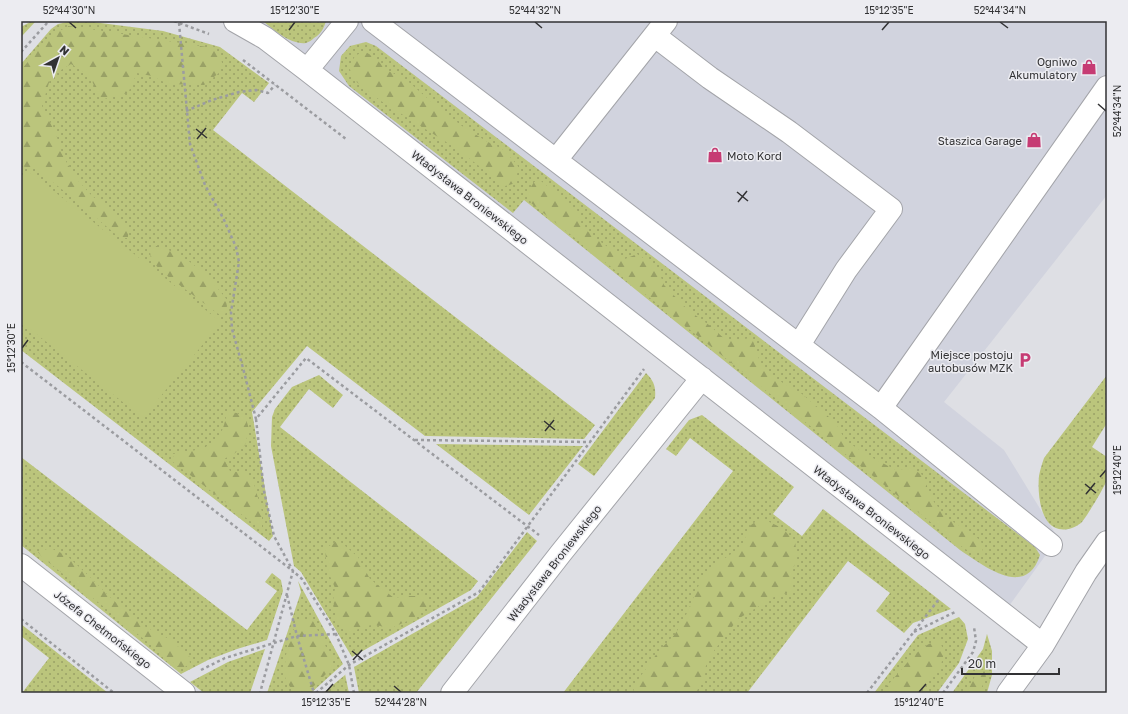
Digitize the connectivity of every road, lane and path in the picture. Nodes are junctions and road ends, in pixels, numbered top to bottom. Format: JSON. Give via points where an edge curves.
{"nodes":[{"id":1,"x":49,"y":21,"type":"edge"},
{"id":2,"x":235,"y":21,"type":"edge"},
{"id":3,"x":346,"y":21,"type":"edge"},
{"id":4,"x":373,"y":21,"type":"edge"},
{"id":5,"x":179,"y":23,"type":"dead end"},
{"id":6,"x":660,"y":28,"type":"edge"},
{"id":7,"x":21,"y":52,"type":"edge"},
{"id":8,"x":307,"y":70,"type":"junction"},
{"id":9,"x":275,"y":85,"type":"dead end"},
{"id":10,"x":1107,"y":87,"type":"edge"},
{"id":11,"x":186,"y":111,"type":"junction"},
{"id":12,"x":556,"y":160,"type":"junction"},
{"id":13,"x":798,"y":345,"type":"junction"},
{"id":14,"x":661,"y":346,"type":"junction"},
{"id":15,"x":21,"y":362,"type":"edge"},
{"id":16,"x":702,"y":378,"type":"junction"},
{"id":17,"x":881,"y":408,"type":"junction"},
{"id":18,"x":256,"y":419,"type":"junction"},
{"id":19,"x":414,"y":440,"type":"junction"},
{"id":20,"x":590,"y":442,"type":"junction"},
{"id":21,"x":527,"y":527,"type":"junction"},
{"id":22,"x":1107,"y":542,"type":"edge"},
{"id":23,"x":1051,"y":545,"type":"dead end"},
{"id":24,"x":561,"y":553,"type":"junction"},
{"id":25,"x":21,"y":565,"type":"edge"},
{"id":26,"x":293,"y":571,"type":"junction"},
{"id":27,"x":955,"y":578,"type":"junction"},
{"id":28,"x":286,"y":595,"type":"junction"},
{"id":29,"x":961,"y":609,"type":"dead end"},
{"id":30,"x":21,"y":619,"type":"edge"},
{"id":31,"x":971,"y":622,"type":"dead end"},
{"id":32,"x":914,"y":632,"type":"junction"},
{"id":33,"x":336,"y":634,"type":"junction"},
{"id":34,"x":296,"y":636,"type":"junction"},
{"id":35,"x":274,"y":643,"type":"junction"},
{"id":36,"x":1043,"y":645,"type":"junction"},
{"id":37,"x":349,"y":665,"type":"junction"},
{"id":38,"x":179,"y":689,"type":"edge"},
{"id":39,"x":114,"y":693,"type":"edge"},
{"id":40,"x":260,"y":693,"type":"edge"},
{"id":41,"x":315,"y":693,"type":"edge"},
{"id":42,"x":354,"y":693,"type":"edge"},
{"id":43,"x":452,"y":693,"type":"edge"},
{"id":44,"x":867,"y":693,"type":"edge"},
{"id":45,"x":944,"y":693,"type":"edge"},
{"id":46,"x":1008,"y":693,"type":"edge"}],
"edges":[{"from":1,"to":7,"type":"path"},
{"from":2,"to":8,"type":"street","name":"Władysława Broniewskiego","via":[[265,38]]},
{"from":3,"to":8,"type":"street"},
{"from":4,"to":12,"type":"street"},
{"from":5,"to":11,"type":"path"},
{"from":6,"to":12,"type":"street"},
{"from":6,"to":13,"type":"street","via":[[710,78],[789,132],[891,209],[846,270]]},
{"from":8,"to":14,"type":"street","name":"Władysława Broniewskiego"},
{"from":9,"to":11,"type":"path","via":[[268,93],[256,90],[239,92]]},
{"from":10,"to":17,"type":"street"},
{"from":11,"to":18,"type":"path","via":[[190,144],[205,185],[236,247],[239,262],[231,312],[232,329]]},
{"from":12,"to":13,"type":"street"},
{"from":13,"to":17,"type":"street"},
{"from":14,"to":16,"type":"street","name":"Władysława Broniewskiego"},
{"from":14,"to":20,"type":"path"},
{"from":15,"to":26,"type":"path"},
{"from":16,"to":24,"type":"street","name":"Władysława Broniewskiego"},
{"from":16,"to":27,"type":"street","name":"Władysława Broniewskiego"},
{"from":17,"to":23,"type":"street"},
{"from":18,"to":19,"type":"path","via":[[306,358]]},
{"from":18,"to":26,"type":"path","via":[[264,491],[274,536]]},
{"from":19,"to":20,"type":"path"},
{"from":19,"to":21,"type":"path"},
{"from":20,"to":21,"type":"path"},
{"from":21,"to":24,"type":"path"},
{"from":21,"to":37,"type":"path","via":[[479,592]]},
{"from":22,"to":36,"type":"street","via":[[1086,572]]},
{"from":24,"to":43,"type":"street","name":"Władysława Broniewskiego"},
{"from":25,"to":38,"type":"street","name":"Józefa Chełmońskiego"},
{"from":26,"to":28,"type":"path"},
{"from":26,"to":33,"type":"path","via":[[302,579]]},
{"from":27,"to":32,"type":"path"},
{"from":27,"to":36,"type":"street","name":"Władysława Broniewskiego"},
{"from":28,"to":34,"type":"path"},
{"from":28,"to":35,"type":"path"},
{"from":29,"to":32,"type":"path"},
{"from":30,"to":39,"type":"path"},
{"from":31,"to":45,"type":"path","via":[[976,641],[972,652]]},
{"from":32,"to":44,"type":"path"},
{"from":33,"to":34,"type":"path"},
{"from":33,"to":37,"type":"path"},
{"from":34,"to":35,"type":"path"},
{"from":34,"to":41,"type":"path"},
{"from":35,"to":38,"type":"path","via":[[225,658],[196,672]]},
{"from":35,"to":40,"type":"path"},
{"from":36,"to":46,"type":"street"},
{"from":37,"to":41,"type":"path"},
{"from":37,"to":42,"type":"path"}]}
